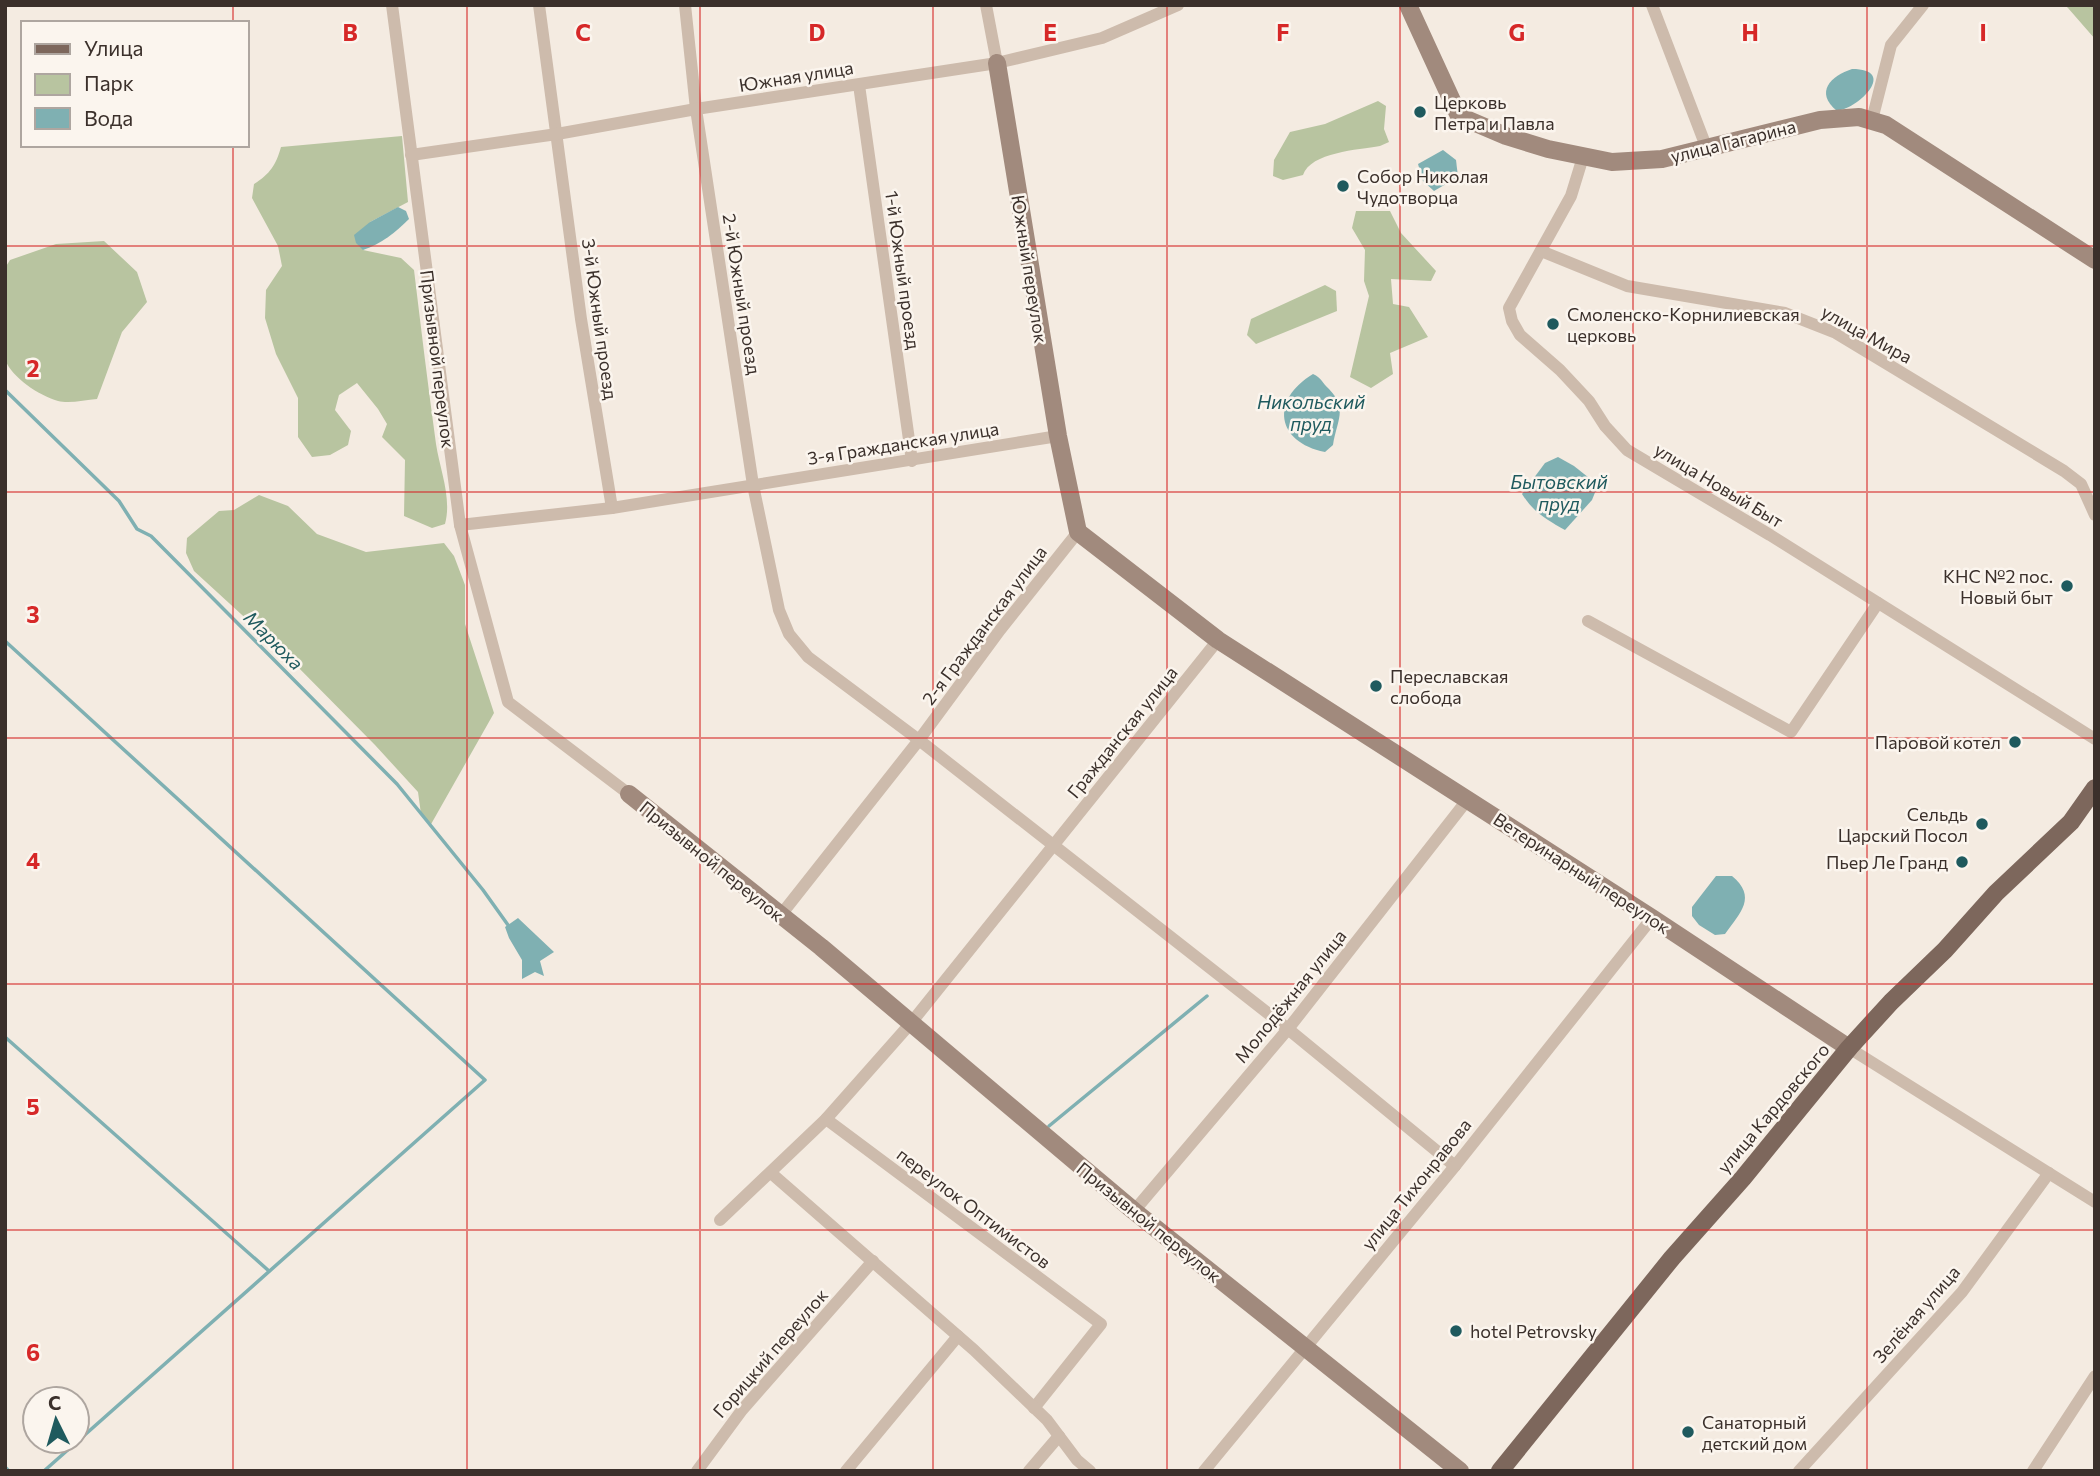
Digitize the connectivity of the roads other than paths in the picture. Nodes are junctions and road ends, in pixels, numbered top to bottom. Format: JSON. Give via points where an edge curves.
{"nodes":[{"id":1,"x":392,"y":5,"type":"edge"},
{"id":2,"x":539,"y":5,"type":"edge"},
{"id":3,"x":685,"y":5,"type":"edge"},
{"id":4,"x":985,"y":5,"type":"edge"},
{"id":5,"x":1178,"y":5,"type":"edge"},
{"id":6,"x":1408,"y":5,"type":"edge"},
{"id":7,"x":1652,"y":5,"type":"edge"},
{"id":8,"x":1923,"y":5,"type":"edge"},
{"id":9,"x":997,"y":63,"type":"junction"},
{"id":10,"x":859,"y":85,"type":"junction"},
{"id":11,"x":696,"y":109,"type":"junction"},
{"id":12,"x":1872,"y":120,"type":"junction"},
{"id":13,"x":557,"y":134,"type":"junction"},
{"id":14,"x":1707,"y":149,"type":"junction"},
{"id":15,"x":411,"y":155,"type":"junction"},
{"id":16,"x":1583,"y":157,"type":"junction"},
{"id":17,"x":1541,"y":251,"type":"junction"},
{"id":18,"x":2095,"y":260,"type":"edge"},
{"id":19,"x":1058,"y":436,"type":"junction"},
{"id":20,"x":912,"y":461,"type":"junction"},
{"id":21,"x":753,"y":485,"type":"junction"},
{"id":22,"x":612,"y":508,"type":"junction"},
{"id":23,"x":2095,"y":515,"type":"edge"},
{"id":24,"x":460,"y":525,"type":"junction"},
{"id":25,"x":1078,"y":532,"type":"junction"},
{"id":26,"x":1878,"y":603,"type":"junction"},
{"id":27,"x":1588,"y":621,"type":"dead end"},
{"id":28,"x":1219,"y":640,"type":"junction"},
{"id":29,"x":2095,"y":738,"type":"edge"},
{"id":30,"x":919,"y":740,"type":"junction"},
{"id":31,"x":2095,"y":788,"type":"edge"},
{"id":32,"x":629,"y":794,"type":"joint"},
{"id":33,"x":1468,"y":800,"type":"junction"},
{"id":34,"x":1053,"y":846,"type":"junction"},
{"id":35,"x":780,"y":916,"type":"junction"},
{"id":36,"x":1652,"y":918,"type":"junction"},
{"id":37,"x":911,"y":1023,"type":"junction"},
{"id":38,"x":1288,"y":1029,"type":"junction"},
{"id":39,"x":1849,"y":1048,"type":"junction"},
{"id":40,"x":826,"y":1119,"type":"junction"},
{"id":41,"x":1455,"y":1166,"type":"junction"},
{"id":42,"x":771,"y":1173,"type":"junction"},
{"id":43,"x":2049,"y":1173,"type":"junction"},
{"id":44,"x":2095,"y":1202,"type":"edge"},
{"id":45,"x":1134,"y":1210,"type":"junction"},
{"id":46,"x":720,"y":1220,"type":"dead end"},
{"id":47,"x":873,"y":1261,"type":"junction"},
{"id":48,"x":958,"y":1336,"type":"junction"},
{"id":49,"x":1304,"y":1348,"type":"junction"},
{"id":50,"x":2095,"y":1376,"type":"edge"},
{"id":51,"x":1034,"y":1408,"type":"junction"},
{"id":52,"x":1059,"y":1436,"type":"junction"},
{"id":53,"x":697,"y":1471,"type":"edge"},
{"id":54,"x":846,"y":1471,"type":"edge"},
{"id":55,"x":1029,"y":1471,"type":"edge"},
{"id":56,"x":1090,"y":1471,"type":"edge"},
{"id":57,"x":1204,"y":1471,"type":"edge"},
{"id":58,"x":1460,"y":1471,"type":"edge"},
{"id":59,"x":1500,"y":1471,"type":"edge"},
{"id":60,"x":1799,"y":1471,"type":"edge"},
{"id":61,"x":2033,"y":1471,"type":"edge"}],
"edges":[{"from":1,"to":15,"type":"street","name":"Призывной переулок"},
{"from":2,"to":13,"type":"street","name":"3-й Южный проезд"},
{"from":3,"to":11,"type":"street","name":"2-й Южный проезд"},
{"from":4,"to":9,"type":"street","name":"Южный переулок"},
{"from":5,"to":9,"type":"street","name":"Южная улица","via":[[1102,38]]},
{"from":6,"to":16,"type":"street","name":"улица Гагарина","via":[[1459,116],[1506,136]]},
{"from":7,"to":14,"type":"street"},
{"from":8,"to":12,"type":"street","via":[[1891,45]]},
{"from":9,"to":10,"type":"street","name":"Южная улица"},
{"from":9,"to":19,"type":"street","name":"Южный переулок"},
{"from":10,"to":11,"type":"street","name":"Южная улица"},
{"from":10,"to":20,"type":"street","name":"1-й Южный проезд"},
{"from":11,"to":13,"type":"street","name":"Южная улица"},
{"from":11,"to":21,"type":"street","name":"2-й Южный проезд"},
{"from":12,"to":14,"type":"street","name":"улица Гагарина","via":[[1820,120]]},
{"from":12,"to":18,"type":"street","name":"улица Гагарина"},
{"from":13,"to":15,"type":"street","name":"Южная улица"},
{"from":13,"to":22,"type":"street","name":"3-й Южный проезд"},
{"from":14,"to":16,"type":"street","name":"улица Гагарина","via":[[1662,159],[1612,162]]},
{"from":15,"to":24,"type":"street","name":"Призывной переулок"},
{"from":16,"to":17,"type":"street","name":"улица Новый Быт","via":[[1571,196]]},
{"from":17,"to":23,"type":"street","name":"улица Мира","via":[[1627,286],[1786,313],[1836,333],[2064,471],[2081,484]]},
{"from":17,"to":26,"type":"street","name":"улица Новый Быт","via":[[1510,308],[1512,321],[1520,335],[1590,401],[1627,450]]},
{"from":19,"to":20,"type":"street","name":"3-я Гражданская улица"},
{"from":19,"to":25,"type":"street","name":"Южный переулок"},
{"from":20,"to":21,"type":"street","name":"3-я Гражданская улица"},
{"from":21,"to":22,"type":"street","name":"3-я Гражданская улица"},
{"from":21,"to":30,"type":"street","via":[[779,610],[789,634],[808,657]]},
{"from":22,"to":24,"type":"street","name":"3-я Гражданская улица"},
{"from":24,"to":32,"type":"street","name":"Призывной переулок","via":[[508,702]]},
{"from":25,"to":28,"type":"street","name":"Ветеринарный переулок"},
{"from":25,"to":30,"type":"street","name":"2-я Гражданская улица"},
{"from":26,"to":27,"type":"street","via":[[1791,733]]},
{"from":26,"to":29,"type":"street","name":"улица Новый Быт"},
{"from":28,"to":33,"type":"street","name":"Ветеринарный переулок"},
{"from":28,"to":34,"type":"street","name":"Гражданская улица"},
{"from":30,"to":34,"type":"street"},
{"from":30,"to":35,"type":"street","name":"2-я Гражданская улица"},
{"from":31,"to":39,"type":"main road","name":"улица Кардовского","via":[[2071,822],[1996,893]]},
{"from":32,"to":35,"type":"street","name":"Призывной переулок"},
{"from":33,"to":36,"type":"street","name":"Ветеринарный переулок"},
{"from":33,"to":38,"type":"street","name":"Молодёжная улица"},
{"from":34,"to":37,"type":"street","name":"Гражданская улица"},
{"from":34,"to":38,"type":"street"},
{"from":35,"to":37,"type":"street","name":"Призывной переулок"},
{"from":36,"to":39,"type":"street","name":"Ветеринарный переулок"},
{"from":36,"to":41,"type":"street","name":"улица Тихонравова"},
{"from":37,"to":40,"type":"street","name":"Гражданская улица"},
{"from":37,"to":45,"type":"street","name":"Призывной переулок"},
{"from":38,"to":41,"type":"street"},
{"from":38,"to":45,"type":"street","name":"Молодёжная улица"},
{"from":39,"to":43,"type":"street","name":"Ветеринарный переулок"},
{"from":39,"to":59,"type":"main road","name":"улица Кардовского"},
{"from":40,"to":42,"type":"street","name":"Гражданская улица"},
{"from":40,"to":51,"type":"street","name":"переулок Оптимистов","via":[[1101,1324]]},
{"from":41,"to":49,"type":"street","name":"улица Тихонравова"},
{"from":42,"to":46,"type":"street","name":"Гражданская улица"},
{"from":42,"to":47,"type":"street"},
{"from":43,"to":44,"type":"street","name":"Ветеринарный переулок"},
{"from":43,"to":60,"type":"street","name":"Зелёная улица","via":[[1962,1292]]},
{"from":45,"to":49,"type":"street","name":"Призывной переулок"},
{"from":47,"to":48,"type":"street"},
{"from":47,"to":53,"type":"street","name":"Горицкий переулок","via":[[742,1410]]},
{"from":48,"to":51,"type":"street"},
{"from":48,"to":54,"type":"street"},
{"from":49,"to":57,"type":"street","name":"улица Тихонравова"},
{"from":49,"to":58,"type":"street","name":"Призывной переулок"},
{"from":50,"to":61,"type":"street"},
{"from":51,"to":52,"type":"street"},
{"from":52,"to":55,"type":"street"},
{"from":52,"to":56,"type":"street"}]}
